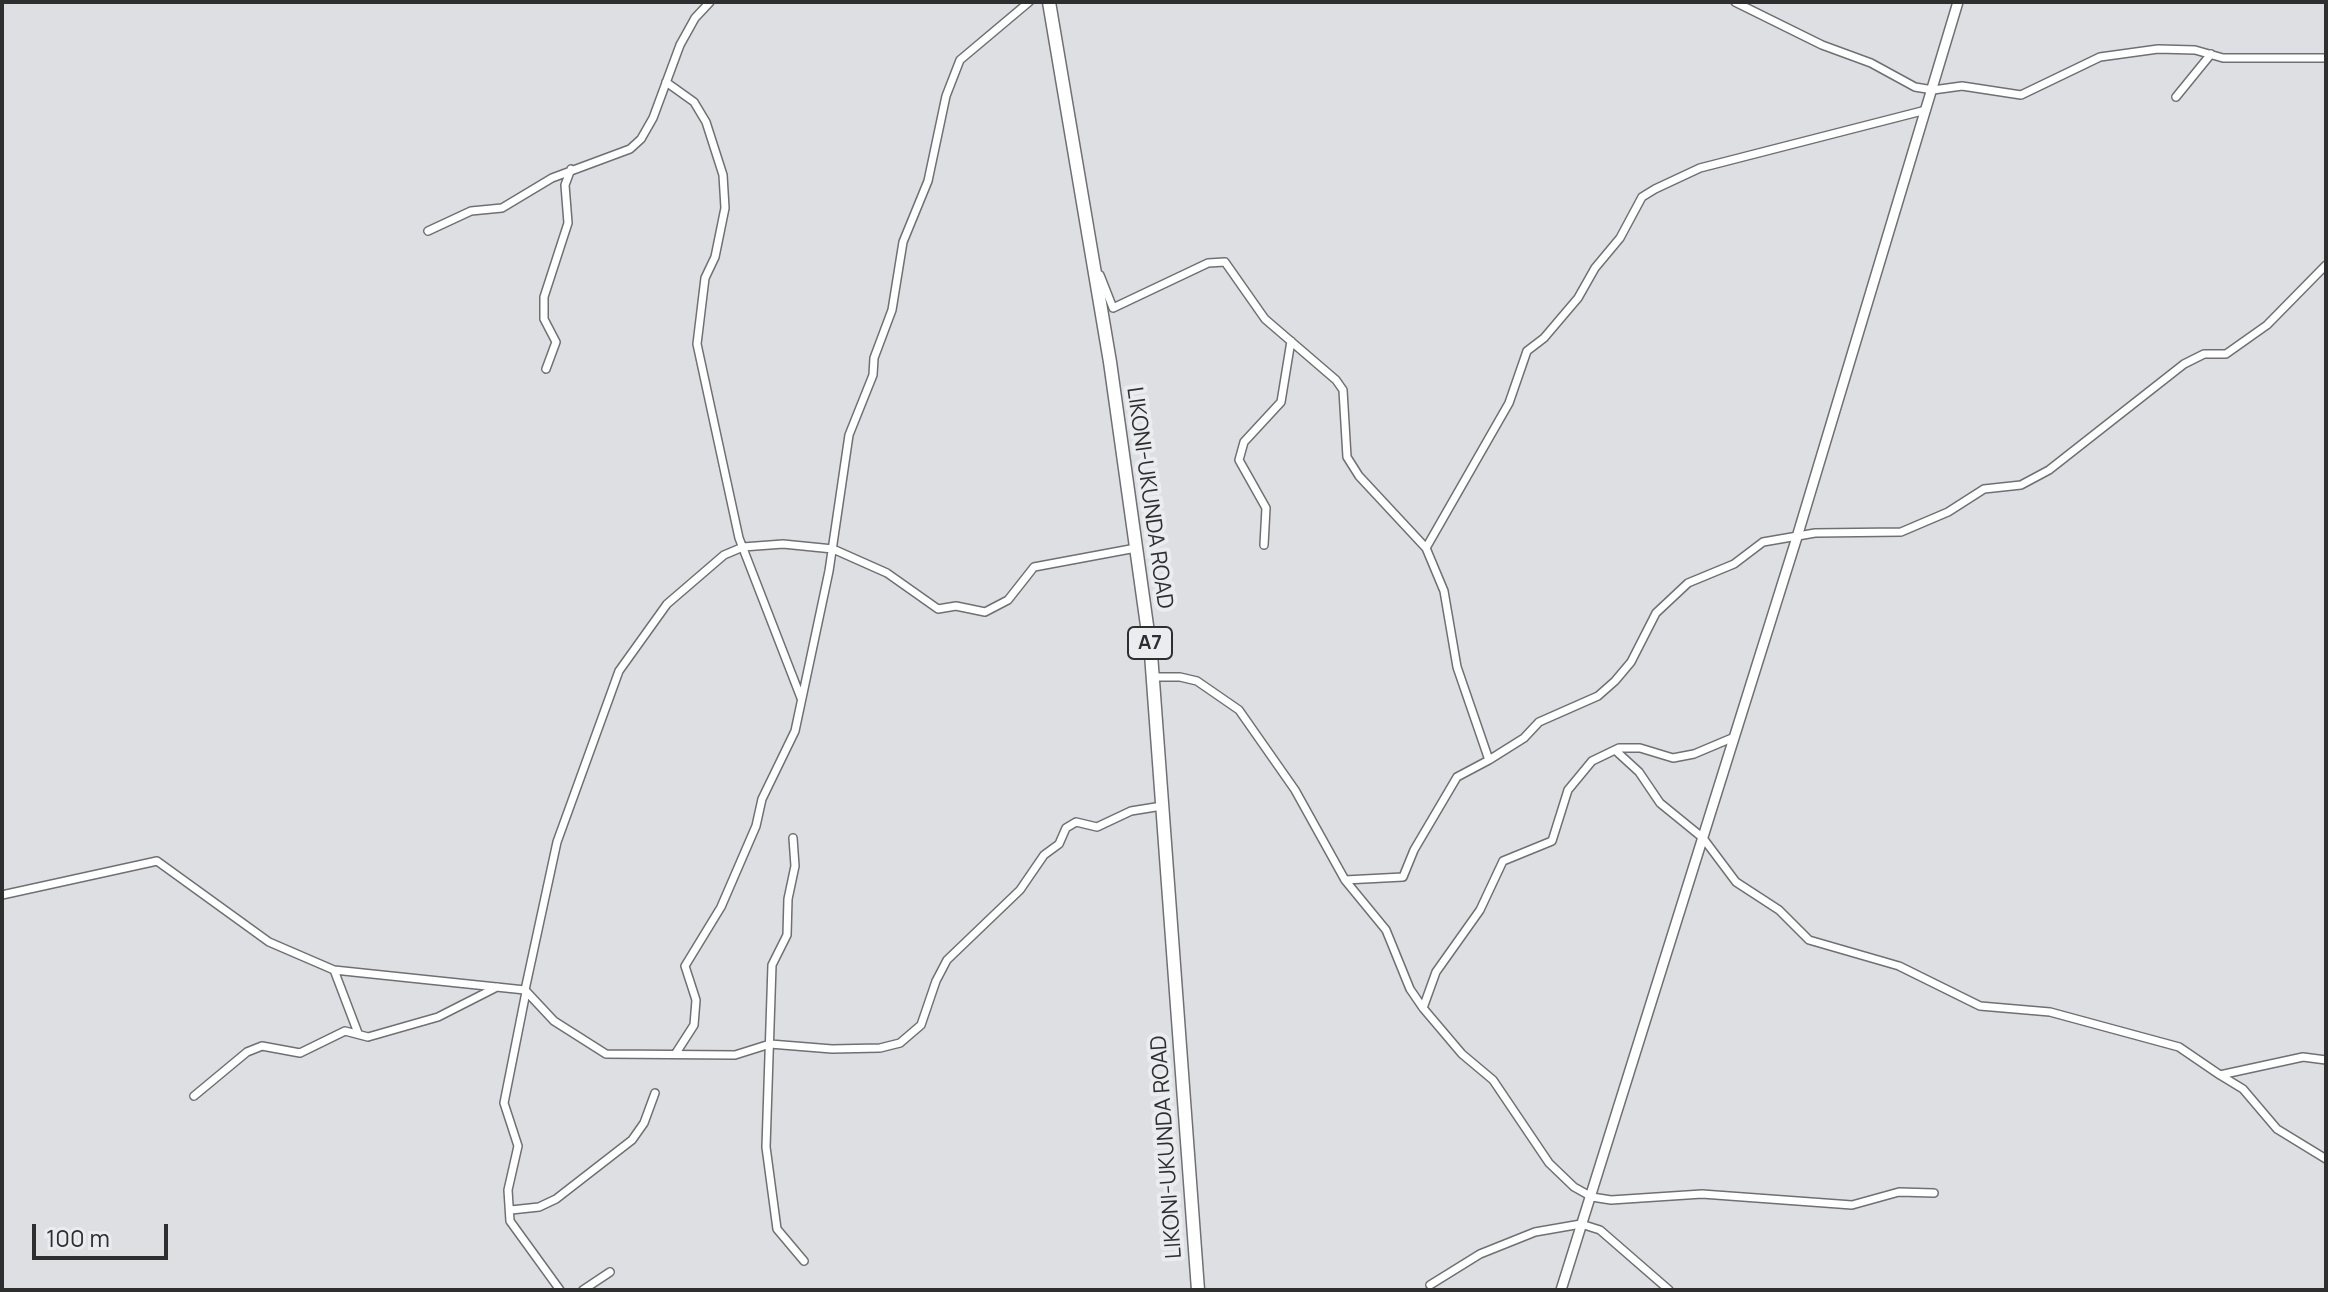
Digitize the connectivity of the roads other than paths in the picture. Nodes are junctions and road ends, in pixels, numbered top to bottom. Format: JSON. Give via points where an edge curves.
{"nodes":[{"id":1,"x":710,"y":2,"type":"edge"},
{"id":2,"x":1029,"y":2,"type":"edge"},
{"id":3,"x":1049,"y":2,"type":"edge"},
{"id":4,"x":1735,"y":2,"type":"edge"},
{"id":5,"x":1958,"y":2,"type":"edge"},
{"id":6,"x":2211,"y":54,"type":"junction"},
{"id":7,"x":2326,"y":58,"type":"edge"},
{"id":8,"x":666,"y":82,"type":"junction"},
{"id":9,"x":1933,"y":90,"type":"junction"},
{"id":10,"x":2176,"y":97,"type":"dead end"},
{"id":11,"x":1929,"y":109,"type":"junction"},
{"id":12,"x":571,"y":169,"type":"junction"},
{"id":13,"x":428,"y":231,"type":"dead end"},
{"id":14,"x":1088,"y":246,"type":"junction"},
{"id":15,"x":2326,"y":265,"type":"edge"},
{"id":16,"x":1291,"y":341,"type":"junction"},
{"id":17,"x":546,"y":369,"type":"dead end"},
{"id":18,"x":1797,"y":537,"type":"junction"},
{"id":19,"x":1264,"y":545,"type":"dead end"},
{"id":20,"x":743,"y":547,"type":"junction"},
{"id":21,"x":1138,"y":547,"type":"junction"},
{"id":22,"x":1426,"y":548,"type":"junction"},
{"id":23,"x":833,"y":549,"type":"junction"},
{"id":24,"x":1153,"y":677,"type":"junction"},
{"id":25,"x":801,"y":698,"type":"junction"},
{"id":26,"x":1732,"y":738,"type":"junction"},
{"id":27,"x":1615,"y":750,"type":"junction"},
{"id":28,"x":1489,"y":760,"type":"junction"},
{"id":29,"x":1162,"y":806,"type":"junction"},
{"id":30,"x":793,"y":838,"type":"dead end"},
{"id":31,"x":1703,"y":838,"type":"junction"},
{"id":32,"x":1345,"y":880,"type":"junction"},
{"id":33,"x":2,"y":895,"type":"edge"},
{"id":34,"x":334,"y":970,"type":"junction"},
{"id":35,"x":499,"y":986,"type":"junction"},
{"id":36,"x":525,"y":991,"type":"junction"},
{"id":37,"x":1423,"y":1008,"type":"junction"},
{"id":38,"x":358,"y":1033,"type":"junction"},
{"id":39,"x":770,"y":1044,"type":"junction"},
{"id":40,"x":676,"y":1053,"type":"junction"},
{"id":41,"x":2326,"y":1060,"type":"edge"},
{"id":42,"x":2220,"y":1075,"type":"junction"},
{"id":43,"x":655,"y":1093,"type":"dead end"},
{"id":44,"x":194,"y":1096,"type":"dead end"},
{"id":45,"x":2326,"y":1159,"type":"edge"},
{"id":46,"x":1934,"y":1193,"type":"dead end"},
{"id":47,"x":1592,"y":1197,"type":"junction"},
{"id":48,"x":511,"y":1210,"type":"junction"},
{"id":49,"x":1581,"y":1224,"type":"junction"},
{"id":50,"x":804,"y":1261,"type":"dead end"},
{"id":51,"x":610,"y":1272,"type":"dead end"},
{"id":52,"x":1430,"y":1285,"type":"dead end"},
{"id":53,"x":560,"y":1290,"type":"edge"},
{"id":54,"x":583,"y":1290,"type":"edge"},
{"id":55,"x":1198,"y":1290,"type":"edge"},
{"id":56,"x":1561,"y":1290,"type":"edge"},
{"id":57,"x":1669,"y":1290,"type":"edge"}],
"edges":[{"from":1,"to":8,"type":"street","via":[[680,45]]},
{"from":2,"to":23,"type":"street","via":[[960,60],[946,96],[928,181],[903,242],[892,310],[849,435]]},
{"from":3,"to":14,"type":"highway","name":"LIKONI-UKUNDA ROAD","number":"A7"},
{"from":4,"to":9,"type":"street","via":[[1915,87]]},
{"from":5,"to":9,"type":"street"},
{"from":6,"to":7,"type":"street"},
{"from":6,"to":9,"type":"street","via":[[2158,49],[2100,57],[2021,95],[1962,86]]},
{"from":6,"to":10,"type":"street"},
{"from":8,"to":12,"type":"street","via":[[641,139],[630,149]]},
{"from":8,"to":20,"type":"street","via":[[694,102],[723,175],[725,208],[705,278],[697,344]]},
{"from":9,"to":11,"type":"street"},
{"from":11,"to":18,"type":"street"},
{"from":11,"to":22,"type":"street","via":[[1700,168],[1642,197],[1578,298],[1527,351],[1509,403]]},
{"from":12,"to":13,"type":"street","via":[[502,208],[471,211]]},
{"from":12,"to":17,"type":"street","via":[[565,185],[568,223],[544,297],[544,319],[556,342]]},
{"from":14,"to":16,"type":"street","via":[[1113,308],[1208,263],[1225,262],[1265,319]]},
{"from":14,"to":21,"type":"highway","name":"LIKONI-UKUNDA ROAD","number":"A7"},
{"from":15,"to":18,"type":"street","via":[[2267,325],[2226,354],[2204,354],[2184,364],[2049,470],[2021,485],[1984,489],[1901,532]]},
{"from":16,"to":19,"type":"street","via":[[1281,402],[1244,442],[1239,460],[1266,508]]},
{"from":16,"to":22,"type":"street","via":[[1343,390],[1347,457],[1359,476]]},
{"from":18,"to":26,"type":"street"},
{"from":18,"to":28,"type":"street","via":[[1763,542],[1734,564],[1688,583],[1656,613],[1631,662],[1607,688],[1539,722]]},
{"from":20,"to":23,"type":"street","via":[[806,544]]},
{"from":20,"to":25,"type":"street"},
{"from":20,"to":36,"type":"street","via":[[724,555],[667,604],[619,671],[557,842]]},
{"from":21,"to":23,"type":"street","via":[[1034,567],[1008,600],[985,612],[956,606],[938,609],[887,573]]},
{"from":21,"to":24,"type":"highway","name":"LIKONI-UKUNDA ROAD","number":"A7"},
{"from":22,"to":28,"type":"street","via":[[1444,591],[1457,667]]},
{"from":23,"to":25,"type":"street"},
{"from":24,"to":29,"type":"highway","name":"LIKONI-UKUNDA ROAD","number":"A7"},
{"from":24,"to":32,"type":"street","via":[[1197,681],[1239,710],[1295,790]]},
{"from":25,"to":40,"type":"street","via":[[795,731],[762,799],[721,907],[685,966],[696,1000],[694,1025]]},
{"from":26,"to":27,"type":"street","via":[[1673,758],[1640,748]]},
{"from":26,"to":31,"type":"street"},
{"from":27,"to":31,"type":"street","via":[[1639,772],[1660,803]]},
{"from":27,"to":37,"type":"street","via":[[1592,761],[1568,790],[1552,841],[1503,861],[1480,910],[1436,972]]},
{"from":28,"to":32,"type":"street","via":[[1457,777],[1403,877]]},
{"from":29,"to":39,"type":"street","via":[[1131,811],[1097,827],[1076,822],[1066,828],[1020,890],[947,960],[921,1025],[900,1043],[832,1049]]},
{"from":29,"to":55,"type":"highway","name":"LIKONI-UKUNDA ROAD","number":"A7"},
{"from":30,"to":39,"type":"street","via":[[787,935],[772,965]]},
{"from":31,"to":42,"type":"street","via":[[1736,882],[1779,910],[1809,940],[1899,966],[1980,1006],[2050,1012],[2179,1047]]},
{"from":31,"to":47,"type":"street"},
{"from":32,"to":37,"type":"street","via":[[1386,930]]},
{"from":33,"to":34,"type":"street","via":[[157,861],[269,942]]},
{"from":34,"to":35,"type":"street"},
{"from":34,"to":38,"type":"street"},
{"from":35,"to":36,"type":"street"},
{"from":35,"to":38,"type":"street","via":[[438,1017],[368,1037]]},
{"from":36,"to":40,"type":"street","via":[[554,1021],[606,1054]]},
{"from":36,"to":48,"type":"street","via":[[504,1103],[518,1146],[508,1190]]},
{"from":37,"to":47,"type":"street","via":[[1462,1054],[1493,1080],[1549,1163]]},
{"from":38,"to":44,"type":"street","via":[[345,1031],[300,1053],[262,1046],[247,1052]]},
{"from":39,"to":40,"type":"street","via":[[735,1055]]},
{"from":39,"to":50,"type":"street","via":[[766,1147],[771,1204],[777,1229]]},
{"from":41,"to":42,"type":"street","via":[[2303,1057]]},
{"from":42,"to":45,"type":"street","via":[[2243,1089],[2277,1129]]},
{"from":43,"to":48,"type":"street","via":[[632,1140],[556,1199]]},
{"from":46,"to":47,"type":"street","via":[[1899,1192],[1852,1205],[1730,1195]]},
{"from":47,"to":49,"type":"street"},
{"from":48,"to":53,"type":"street","via":[[510,1221]]},
{"from":49,"to":52,"type":"street","via":[[1535,1232],[1480,1254]]},
{"from":49,"to":56,"type":"street"},
{"from":49,"to":57,"type":"street","via":[[1600,1230]]},
{"from":51,"to":54,"type":"street"}]}
